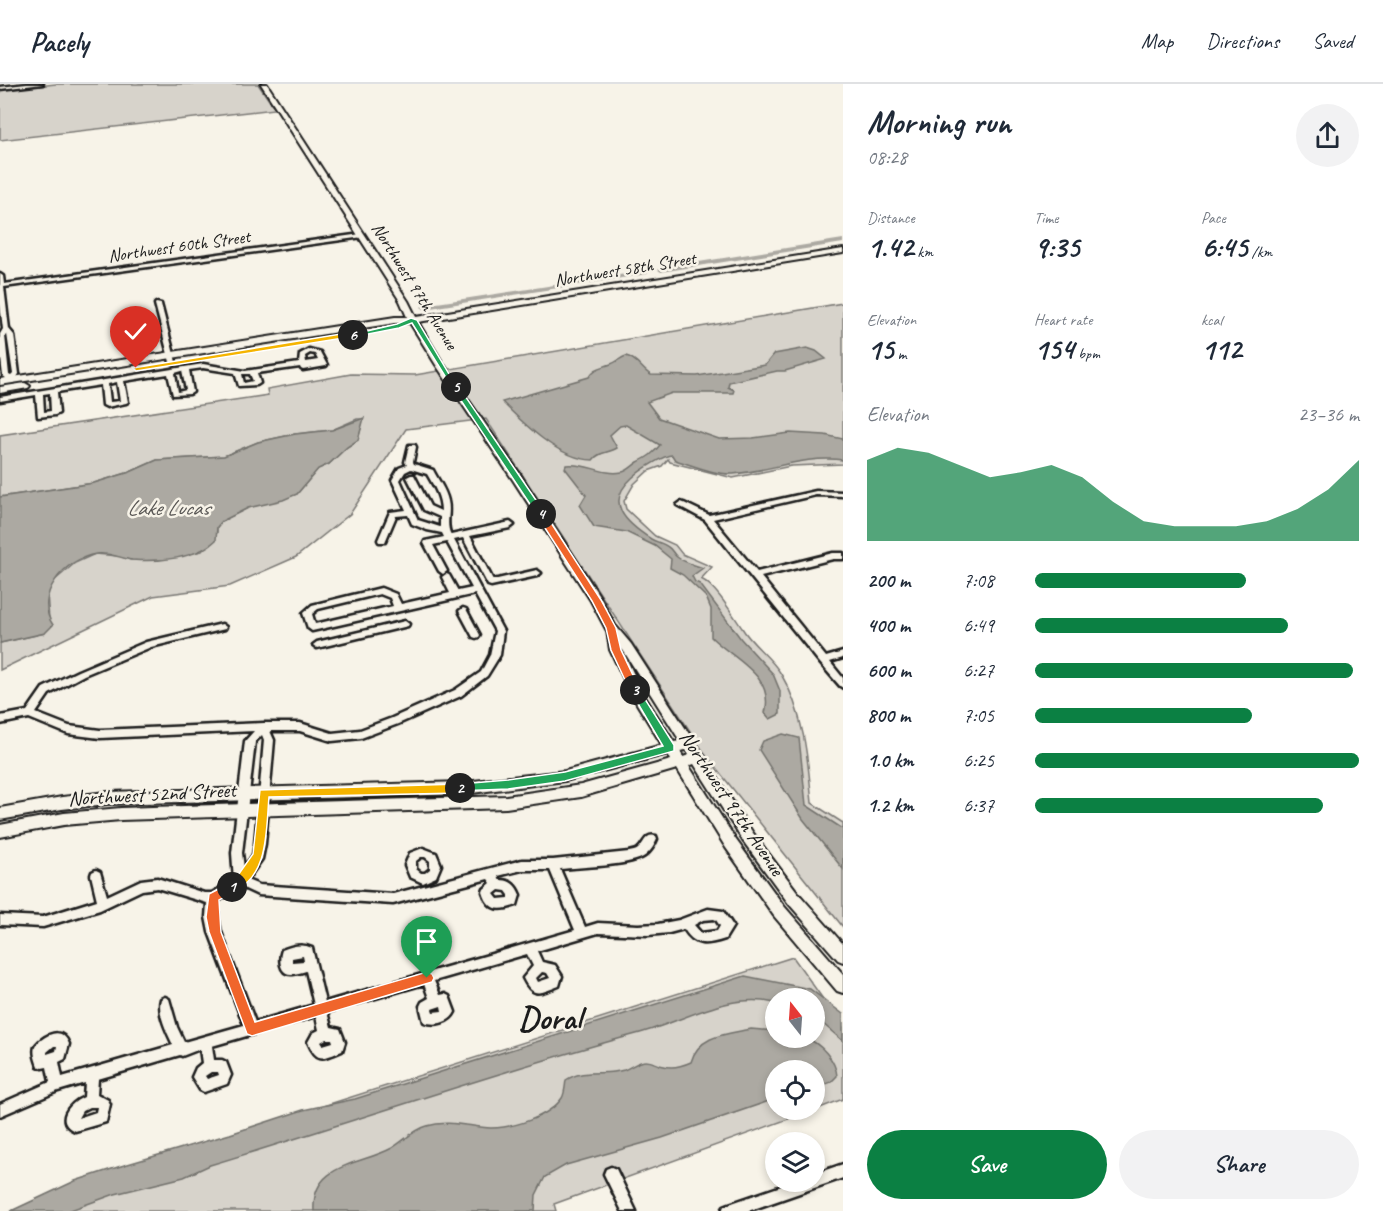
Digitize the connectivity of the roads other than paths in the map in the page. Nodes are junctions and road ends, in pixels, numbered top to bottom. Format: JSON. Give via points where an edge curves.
{"nodes":[{"id":1,"x":41,"y":84,"type":"edge"},
{"id":2,"x":264,"y":84,"type":"edge"},
{"id":3,"x":0,"y":88,"type":"edge"},
{"id":4,"x":361,"y":236,"type":"junction"},
{"id":5,"x":843,"y":251,"type":"edge"},
{"id":6,"x":0,"y":276,"type":"edge"},
{"id":7,"x":1,"y":286,"type":"edge"},
{"id":8,"x":158,"y":304,"type":"dead end"},
{"id":9,"x":413,"y":320,"type":"junction"},
{"id":10,"x":172,"y":363,"type":"junction"},
{"id":11,"x":302,"y":364,"type":"junction"},
{"id":12,"x":185,"y":369,"type":"junction"},
{"id":13,"x":253,"y":372,"type":"junction"},
{"id":14,"x":238,"y":373,"type":"junction"},
{"id":15,"x":120,"y":379,"type":"junction"},
{"id":16,"x":0,"y":382,"type":"edge"},
{"id":17,"x":104,"y":382,"type":"junction"},
{"id":18,"x":12,"y":384,"type":"junction"},
{"id":19,"x":0,"y":390,"type":"edge"},
{"id":20,"x":53,"y":390,"type":"junction"},
{"id":21,"x":39,"y":392,"type":"junction"},
{"id":22,"x":0,"y":399,"type":"edge"},
{"id":23,"x":412,"y":447,"type":"dead end"},
{"id":24,"x":411,"y":466,"type":"junction"},
{"id":25,"x":411,"y":477,"type":"dead end"},
{"id":26,"x":843,"y":494,"type":"edge"},
{"id":27,"x":681,"y":505,"type":"dead end"},
{"id":28,"x":410,"y":512,"type":"junction"},
{"id":29,"x":443,"y":515,"type":"junction"},
{"id":30,"x":708,"y":518,"type":"junction"},
{"id":31,"x":510,"y":525,"type":"dead end"},
{"id":32,"x":448,"y":534,"type":"junction"},
{"id":33,"x":465,"y":535,"type":"junction"},
{"id":34,"x":382,"y":540,"type":"dead end"},
{"id":35,"x":843,"y":556,"type":"edge"},
{"id":36,"x":537,"y":573,"type":"dead end"},
{"id":37,"x":754,"y":576,"type":"junction"},
{"id":38,"x":478,"y":590,"type":"junction"},
{"id":39,"x":455,"y":595,"type":"junction"},
{"id":40,"x":398,"y":608,"type":"junction"},
{"id":41,"x":463,"y":611,"type":"dead end"},
{"id":42,"x":405,"y":624,"type":"dead end"},
{"id":43,"x":222,"y":627,"type":"dead end"},
{"id":44,"x":611,"y":628,"type":"junction"},
{"id":45,"x":476,"y":635,"type":"dead end"},
{"id":46,"x":317,"y":645,"type":"dead end"},
{"id":47,"x":843,"y":655,"type":"edge"},
{"id":48,"x":823,"y":661,"type":"junction"},
{"id":49,"x":843,"y":684,"type":"edge"},
{"id":50,"x":30,"y":714,"type":"junction"},
{"id":51,"x":0,"y":720,"type":"edge"},
{"id":52,"x":264,"y":727,"type":"junction"},
{"id":53,"x":688,"y":744,"type":"junction"},
{"id":54,"x":670,"y":748,"type":"junction"},
{"id":55,"x":697,"y":758,"type":"junction"},
{"id":56,"x":679,"y":763,"type":"junction"},
{"id":57,"x":551,"y":779,"type":"junction"},
{"id":58,"x":264,"y":793,"type":"junction"},
{"id":59,"x":243,"y":794,"type":"junction"},
{"id":60,"x":557,"y":795,"type":"junction"},
{"id":61,"x":24,"y":809,"type":"junction"},
{"id":62,"x":263,"y":810,"type":"junction"},
{"id":63,"x":242,"y":811,"type":"junction"},
{"id":64,"x":0,"y":814,"type":"edge"},
{"id":65,"x":24,"y":826,"type":"junction"},
{"id":66,"x":0,"y":831,"type":"edge"},
{"id":67,"x":651,"y":839,"type":"dead end"},
{"id":68,"x":553,"y":865,"type":"junction"},
{"id":69,"x":491,"y":873,"type":"junction"},
{"id":70,"x":96,"y":875,"type":"dead end"},
{"id":71,"x":429,"y":876,"type":"dead end"},
{"id":72,"x":240,"y":882,"type":"junction"},
{"id":73,"x":497,"y":885,"type":"dead end"},
{"id":74,"x":434,"y":889,"type":"junction"},
{"id":75,"x":213,"y":898,"type":"junction"},
{"id":76,"x":104,"y":903,"type":"junction"},
{"id":77,"x":0,"y":920,"type":"edge"},
{"id":78,"x":686,"y":922,"type":"dead end"},
{"id":79,"x":582,"y":933,"type":"junction"},
{"id":80,"x":530,"y":948,"type":"junction"},
{"id":81,"x":843,"y":955,"type":"edge"},
{"id":82,"x":310,"y":965,"type":"dead end"},
{"id":83,"x":538,"y":967,"type":"dead end"},
{"id":84,"x":427,"y":978,"type":"junction"},
{"id":85,"x":843,"y":986,"type":"edge"},
{"id":86,"x":436,"y":1001,"type":"dead end"},
{"id":87,"x":165,"y":1003,"type":"dead end"},
{"id":88,"x":319,"y":1010,"type":"junction"},
{"id":89,"x":252,"y":1029,"type":"junction"},
{"id":90,"x":326,"y":1033,"type":"dead end"},
{"id":91,"x":205,"y":1043,"type":"junction"},
{"id":92,"x":182,"y":1050,"type":"junction"},
{"id":93,"x":52,"y":1059,"type":"dead end"},
{"id":94,"x":209,"y":1066,"type":"dead end"},
{"id":95,"x":92,"y":1075,"type":"junction"},
{"id":96,"x":57,"y":1085,"type":"junction"},
{"id":97,"x":90,"y":1101,"type":"dead end"},
{"id":98,"x":0,"y":1110,"type":"edge"},
{"id":99,"x":843,"y":1171,"type":"edge"},
{"id":100,"x":611,"y":1174,"type":"dead end"},
{"id":101,"x":825,"y":1178,"type":"edge"},
{"id":102,"x":784,"y":1192,"type":"edge"},
{"id":103,"x":629,"y":1211,"type":"edge"},
{"id":104,"x":729,"y":1211,"type":"edge"}],
"edges":[{"from":1,"to":3,"type":"street"},
{"from":2,"to":4,"type":"street","name":"Northwest 97th Avenue"},
{"from":4,"to":7,"type":"street","name":"Northwest 60th Street"},
{"from":4,"to":9,"type":"street","name":"Northwest 97th Avenue"},
{"from":5,"to":9,"type":"street","name":"Northwest 58th Street"},
{"from":6,"to":7,"type":"street"},
{"from":7,"to":18,"type":"street","via":[[6,376]]},
{"from":8,"to":10,"type":"street"},
{"from":9,"to":10,"type":"street","name":"Northwest 58th Street","via":[[368,332]]},
{"from":9,"to":44,"type":"street","name":"Northwest 97th Avenue"},
{"from":10,"to":12,"type":"street"},
{"from":10,"to":12,"type":"street","via":[[175,394],[190,392]]},
{"from":10,"to":15,"type":"street"},
{"from":10,"to":18,"type":"street","name":"Northwest 58th Street"},
{"from":11,"to":11,"type":"street","via":[[322,361],[318,353],[309,351],[302,354]]},
{"from":11,"to":13,"type":"street"},
{"from":12,"to":14,"type":"street","via":[[211,366]]},
{"from":13,"to":14,"type":"street"},
{"from":13,"to":14,"type":"street","via":[[257,382],[241,385]]},
{"from":15,"to":17,"type":"street"},
{"from":15,"to":17,"type":"street","via":[[124,402],[106,405]]},
{"from":16,"to":18,"type":"street","name":"Northwest 58th Street"},
{"from":17,"to":20,"type":"street"},
{"from":18,"to":19,"type":"street","name":"Northwest 58th Street"},
{"from":20,"to":21,"type":"street"},
{"from":20,"to":21,"type":"street","via":[[54,413],[41,415]]},
{"from":21,"to":22,"type":"street"},
{"from":23,"to":24,"type":"street"},
{"from":24,"to":28,"type":"street","via":[[402,470],[396,480]]},
{"from":24,"to":29,"type":"street","via":[[430,472],[445,506]]},
{"from":25,"to":29,"type":"street","via":[[427,508]]},
{"from":26,"to":30,"type":"street","via":[[816,493]]},
{"from":27,"to":30,"type":"street"},
{"from":28,"to":32,"type":"street","via":[[415,522]]},
{"from":28,"to":34,"type":"street","via":[[393,514]]},
{"from":29,"to":32,"type":"street"},
{"from":30,"to":37,"type":"street"},
{"from":31,"to":33,"type":"street"},
{"from":32,"to":33,"type":"street"},
{"from":32,"to":38,"type":"street"},
{"from":32,"to":39,"type":"street","via":[[428,543]]},
{"from":33,"to":36,"type":"street","via":[[491,583]]},
{"from":35,"to":37,"type":"street"},
{"from":37,"to":48,"type":"street"},
{"from":38,"to":39,"type":"street"},
{"from":38,"to":52,"type":"street","via":[[499,631],[495,656],[484,674],[458,693],[361,734],[332,737],[300,727]]},
{"from":39,"to":40,"type":"street"},
{"from":40,"to":40,"type":"street","via":[[312,628],[307,613],[315,607],[381,591],[393,596]]},
{"from":41,"to":45,"type":"street"},
{"from":42,"to":46,"type":"street"},
{"from":43,"to":50,"type":"street","via":[[149,644],[81,673],[46,691]]},
{"from":44,"to":53,"type":"street","name":"Northwest 97th Avenue"},
{"from":44,"to":54,"type":"street","name":"Northwest 97th Avenue","via":[[616,650],[637,694]]},
{"from":47,"to":48,"type":"street"},
{"from":48,"to":49,"type":"street"},
{"from":50,"to":51,"type":"street"},
{"from":50,"to":52,"type":"street","via":[[68,730],[100,734]]},
{"from":52,"to":58,"type":"street","via":[[269,740]]},
{"from":52,"to":59,"type":"street","via":[[250,741]]},
{"from":53,"to":54,"type":"street","name":"Northwest 52nd Street"},
{"from":53,"to":55,"type":"street","name":"Northwest 97th Avenue"},
{"from":54,"to":56,"type":"street","name":"Northwest 97th Avenue"},
{"from":54,"to":57,"type":"street","name":"Northwest 52nd Street"},
{"from":55,"to":56,"type":"street","name":"Northwest 52nd Street"},
{"from":55,"to":81,"type":"street","name":"Northwest 97th Avenue","via":[[748,837],[794,899]]},
{"from":56,"to":60,"type":"street","name":"Northwest 52nd Street"},
{"from":56,"to":85,"type":"street","name":"Northwest 97th Avenue","via":[[779,911]]},
{"from":57,"to":58,"type":"street","name":"Northwest 52nd Street","via":[[464,788]]},
{"from":57,"to":60,"type":"street"},
{"from":58,"to":59,"type":"street","name":"Northwest 52nd Street"},
{"from":58,"to":62,"type":"street"},
{"from":59,"to":61,"type":"street","name":"Northwest 52nd Street","via":[[107,798]]},
{"from":59,"to":63,"type":"street"},
{"from":60,"to":62,"type":"street","name":"Northwest 52nd Street","via":[[483,804]]},
{"from":61,"to":64,"type":"street","name":"Northwest 52nd Street"},
{"from":61,"to":65,"type":"street"},
{"from":62,"to":63,"type":"street","name":"Northwest 52nd Street"},
{"from":62,"to":72,"type":"street","via":[[258,856]]},
{"from":63,"to":65,"type":"street","name":"Northwest 52nd Street","via":[[121,814]]},
{"from":63,"to":72,"type":"street","via":[[237,853]]},
{"from":65,"to":66,"type":"street","name":"Northwest 52nd Street"},
{"from":67,"to":68,"type":"street","via":[[642,852],[630,857]]},
{"from":68,"to":69,"type":"street","via":[[522,865]]},
{"from":68,"to":79,"type":"street"},
{"from":69,"to":73,"type":"street"},
{"from":69,"to":74,"type":"street"},
{"from":70,"to":76,"type":"street"},
{"from":71,"to":74,"type":"street"},
{"from":72,"to":74,"type":"street","via":[[258,890],[393,899]]},
{"from":72,"to":75,"type":"street"},
{"from":75,"to":76,"type":"street","via":[[188,895],[157,883],[141,885]]},
{"from":75,"to":89,"type":"street","via":[[215,932]]},
{"from":76,"to":77,"type":"street","via":[[43,922]]},
{"from":78,"to":79,"type":"street","via":[[647,931],[598,928]]},
{"from":79,"to":80,"type":"street"},
{"from":80,"to":83,"type":"street"},
{"from":80,"to":84,"type":"street"},
{"from":82,"to":88,"type":"street"},
{"from":84,"to":86,"type":"street"},
{"from":84,"to":88,"type":"street"},
{"from":87,"to":92,"type":"street","via":[[171,1029]]},
{"from":88,"to":89,"type":"street"},
{"from":88,"to":90,"type":"street"},
{"from":89,"to":91,"type":"street"},
{"from":91,"to":92,"type":"street"},
{"from":91,"to":94,"type":"street"},
{"from":92,"to":95,"type":"street"},
{"from":93,"to":96,"type":"street"},
{"from":95,"to":96,"type":"street"},
{"from":95,"to":97,"type":"street"},
{"from":96,"to":98,"type":"street"},
{"from":99,"to":101,"type":"street"},
{"from":100,"to":103,"type":"street"},
{"from":102,"to":104,"type":"street"}]}
